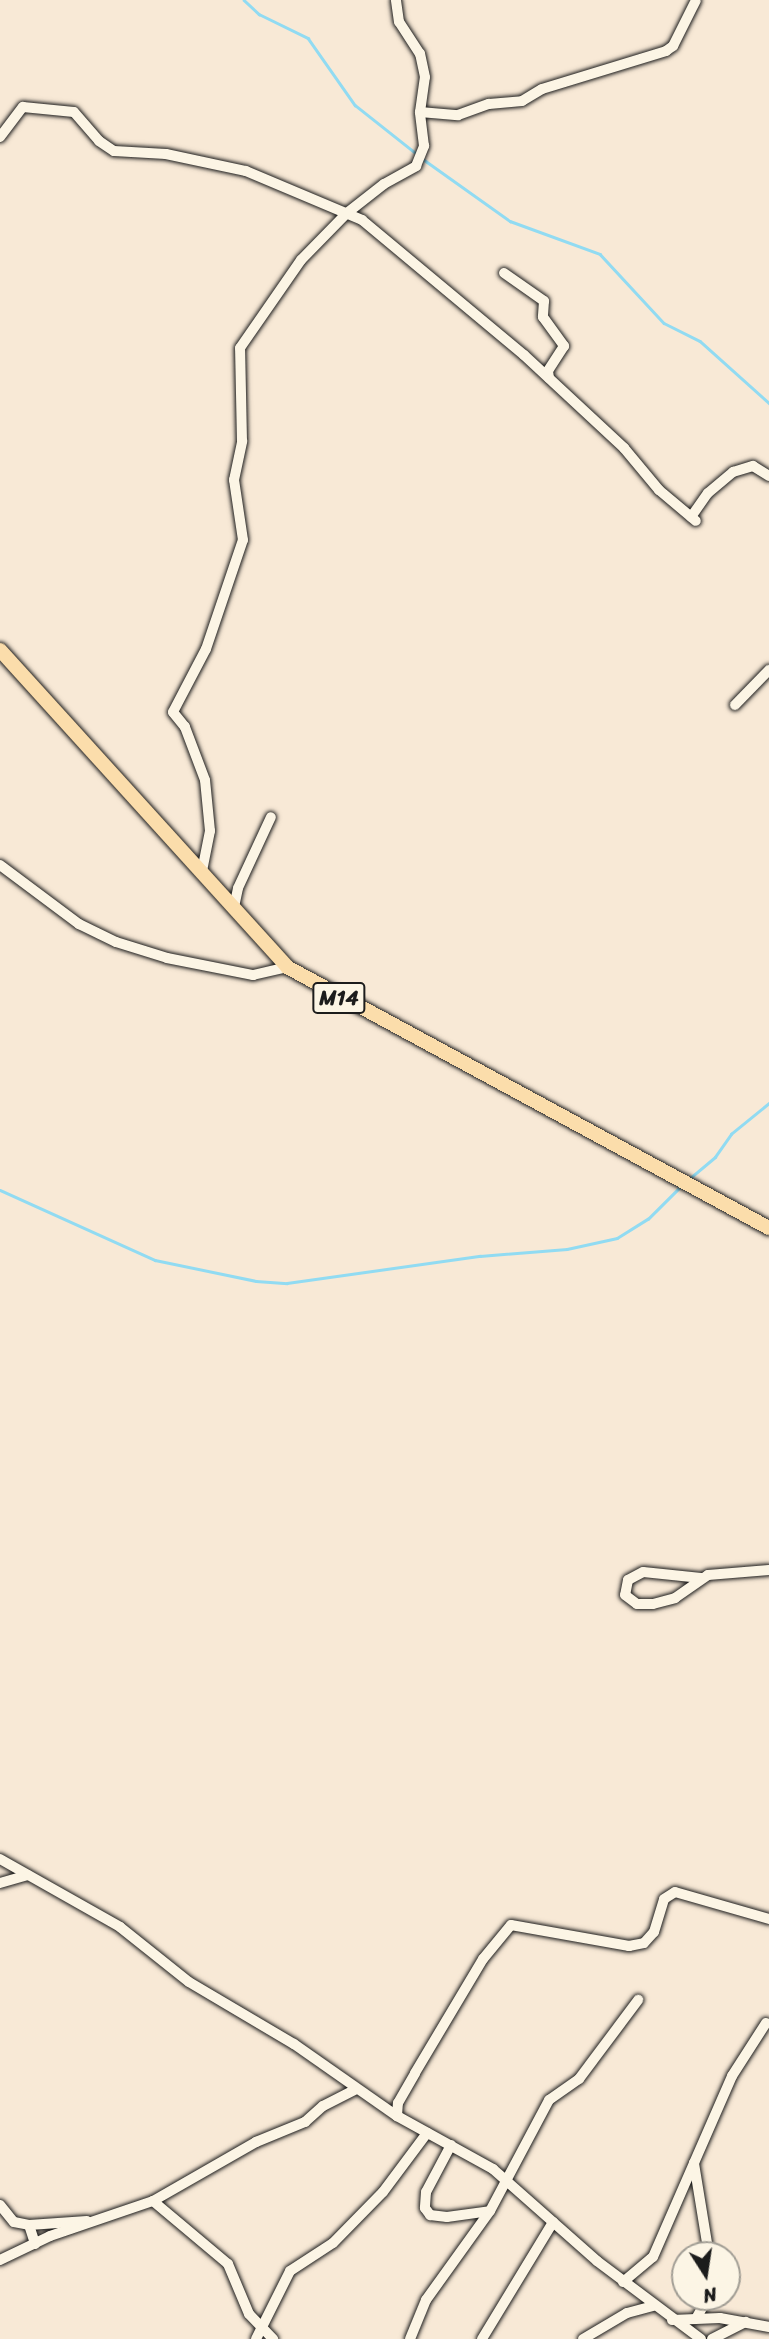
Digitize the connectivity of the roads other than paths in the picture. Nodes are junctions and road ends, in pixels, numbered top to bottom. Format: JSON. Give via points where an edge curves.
{"nodes":[{"id":1,"x":396,"y":0,"type":"edge"},
{"id":2,"x":696,"y":0,"type":"edge"},
{"id":3,"x":419,"y":112,"type":"junction"},
{"id":4,"x":0,"y":137,"type":"edge"},
{"id":5,"x":347,"y":213,"type":"junction"},
{"id":6,"x":504,"y":273,"type":"dead end"},
{"id":7,"x":549,"y":378,"type":"junction"},
{"id":8,"x":769,"y":476,"type":"edge"},
{"id":9,"x":0,"y":650,"type":"edge"},
{"id":10,"x":769,"y":670,"type":"edge"},
{"id":11,"x":735,"y":705,"type":"dead end"},
{"id":12,"x":271,"y":817,"type":"dead end"},
{"id":13,"x":0,"y":865,"type":"edge"},
{"id":14,"x":202,"y":871,"type":"junction"},
{"id":15,"x":234,"y":907,"type":"junction"},
{"id":16,"x":288,"y":967,"type":"junction"},
{"id":17,"x":769,"y":1228,"type":"edge"},
{"id":18,"x":769,"y":1570,"type":"edge"},
{"id":19,"x":701,"y":1578,"type":"junction"},
{"id":20,"x":0,"y":1858,"type":"edge"},
{"id":21,"x":28,"y":1875,"type":"junction"},
{"id":22,"x":0,"y":1883,"type":"edge"},
{"id":23,"x":769,"y":1919,"type":"edge"},
{"id":24,"x":638,"y":2000,"type":"dead end"},
{"id":25,"x":766,"y":2023,"type":"dead end"},
{"id":26,"x":357,"y":2089,"type":"junction"},
{"id":27,"x":397,"y":2116,"type":"junction"},
{"id":28,"x":427,"y":2133,"type":"junction"},
{"id":29,"x":451,"y":2145,"type":"junction"},
{"id":30,"x":694,"y":2163,"type":"junction"},
{"id":31,"x":507,"y":2179,"type":"junction"},
{"id":32,"x":153,"y":2201,"type":"junction"},
{"id":33,"x":0,"y":2205,"type":"edge"},
{"id":34,"x":490,"y":2211,"type":"junction"},
{"id":35,"x":97,"y":2221,"type":"junction"},
{"id":36,"x":553,"y":2222,"type":"junction"},
{"id":37,"x":29,"y":2225,"type":"junction"},
{"id":38,"x":707,"y":2241,"type":"edge"},
{"id":39,"x":35,"y":2244,"type":"junction"},
{"id":40,"x":0,"y":2260,"type":"edge"},
{"id":41,"x":623,"y":2282,"type":"junction"},
{"id":42,"x":653,"y":2306,"type":"junction"},
{"id":43,"x":700,"y":2311,"type":"edge"},
{"id":44,"x":697,"y":2317,"type":"junction"},
{"id":45,"x":672,"y":2320,"type":"junction"},
{"id":46,"x":746,"y":2322,"type":"junction"},
{"id":47,"x":263,"y":2326,"type":"junction"},
{"id":48,"x":769,"y":2327,"type":"edge"},
{"id":49,"x":696,"y":2338,"type":"edge"},
{"id":50,"x":256,"y":2339,"type":"edge"},
{"id":51,"x":272,"y":2339,"type":"edge"},
{"id":52,"x":410,"y":2339,"type":"edge"},
{"id":53,"x":482,"y":2339,"type":"edge"},
{"id":54,"x":583,"y":2339,"type":"edge"},
{"id":55,"x":712,"y":2339,"type":"edge"}],
"edges":[{"from":1,"to":3,"type":"street","via":[[399,22],[422,60],[425,86]]},
{"from":2,"to":3,"type":"street","via":[[666,51],[542,89],[522,101],[489,104],[458,115]]},
{"from":3,"to":5,"type":"street","via":[[424,146],[416,166]]},
{"from":4,"to":5,"type":"street","via":[[23,107],[75,112],[99,141],[114,151],[166,154],[246,171]]},
{"from":5,"to":7,"type":"street","via":[[377,231]]},
{"from":5,"to":14,"type":"street","via":[[301,260],[240,348],[242,441],[234,480],[243,540],[206,649],[173,712],[185,727],[205,780],[210,831]]},
{"from":6,"to":7,"type":"street","via":[[544,301],[543,317],[564,346],[548,370]]},
{"from":7,"to":8,"type":"street","via":[[624,448],[659,491],[693,519],[708,493],[733,472],[752,466]]},
{"from":9,"to":14,"type":"main road","number":"M14"},
{"from":10,"to":11,"type":"street"},
{"from":12,"to":15,"type":"street","via":[[238,888]]},
{"from":13,"to":16,"type":"street","via":[[79,924],[116,942],[244,974],[268,974]]},
{"from":14,"to":15,"type":"main road","number":"M14"},
{"from":15,"to":16,"type":"main road","number":"M14"},
{"from":16,"to":17,"type":"main road","number":"M14","via":[[353,1007]]},
{"from":18,"to":19,"type":"street"},
{"from":19,"to":19,"type":"street","via":[[643,1572],[628,1580],[625,1595],[637,1604],[663,1602]]},
{"from":20,"to":21,"type":"street"},
{"from":21,"to":22,"type":"street"},
{"from":21,"to":26,"type":"street","via":[[120,1927],[189,1982],[302,2049]]},
{"from":23,"to":27,"type":"street","via":[[675,1892],[664,1899],[654,1932],[644,1943],[629,1946],[511,1925],[483,1959],[398,2103]]},
{"from":24,"to":31,"type":"street","via":[[579,2079],[550,2099]]},
{"from":25,"to":30,"type":"street","via":[[732,2076]]},
{"from":26,"to":27,"type":"street"},
{"from":26,"to":32,"type":"street","via":[[320,2108],[305,2122],[256,2142]]},
{"from":27,"to":28,"type":"street"},
{"from":28,"to":29,"type":"street"},
{"from":28,"to":47,"type":"street","via":[[383,2192],[333,2243],[289,2271]]},
{"from":29,"to":31,"type":"street"},
{"from":29,"to":34,"type":"street","via":[[426,2192],[425,2208],[430,2215],[447,2217]]},
{"from":30,"to":38,"type":"street"},
{"from":30,"to":41,"type":"street","via":[[653,2257]]},
{"from":31,"to":34,"type":"street"},
{"from":31,"to":36,"type":"street"},
{"from":32,"to":35,"type":"street"},
{"from":32,"to":47,"type":"street","via":[[228,2264],[249,2314]]},
{"from":33,"to":37,"type":"street","via":[[14,2222]]},
{"from":34,"to":52,"type":"street","via":[[426,2300]]},
{"from":35,"to":37,"type":"street"},
{"from":35,"to":39,"type":"street"},
{"from":36,"to":41,"type":"street"},
{"from":36,"to":53,"type":"street"},
{"from":37,"to":39,"type":"street"},
{"from":39,"to":40,"type":"street"},
{"from":41,"to":42,"type":"street"},
{"from":42,"to":45,"type":"street"},
{"from":42,"to":54,"type":"street","via":[[627,2313]]},
{"from":43,"to":44,"type":"street"},
{"from":44,"to":45,"type":"street"},
{"from":44,"to":46,"type":"street"},
{"from":45,"to":49,"type":"street"},
{"from":46,"to":48,"type":"street"},
{"from":46,"to":55,"type":"street"},
{"from":47,"to":50,"type":"street"},
{"from":47,"to":51,"type":"street"}]}
